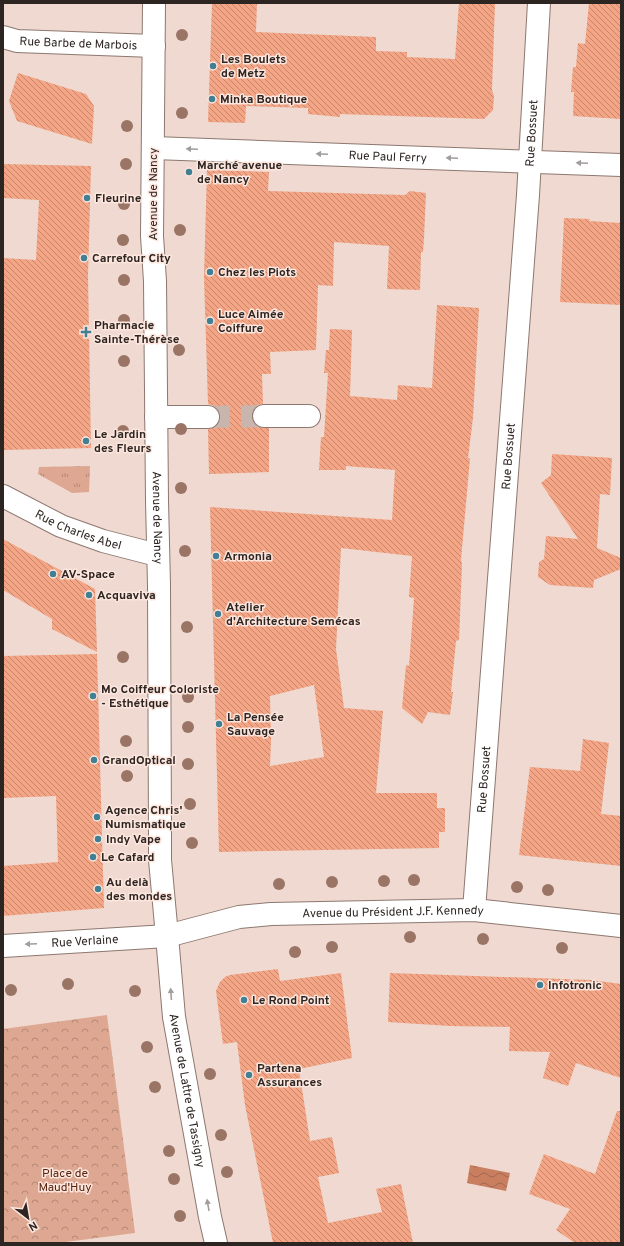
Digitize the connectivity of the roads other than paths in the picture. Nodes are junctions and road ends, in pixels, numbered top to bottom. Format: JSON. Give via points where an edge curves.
{"nodes":[{"id":1,"x":154,"y":3,"type":"edge"},
{"id":2,"x":539,"y":3,"type":"edge"},
{"id":3,"x":3,"y":37,"type":"edge"},
{"id":4,"x":154,"y":46,"type":"junction"},
{"id":5,"x":154,"y":148,"type":"junction"},
{"id":6,"x":530,"y":161,"type":"junction"},
{"id":7,"x":621,"y":165,"type":"edge"},
{"id":8,"x":264,"y":416,"type":"tunnel mouth"},
{"id":9,"x":310,"y":416,"type":"dead end"},
{"id":10,"x":156,"y":417,"type":"junction"},
{"id":11,"x":208,"y":417,"type":"tunnel mouth"},
{"id":12,"x":3,"y":496,"type":"edge"},
{"id":13,"x":157,"y":555,"type":"junction"},
{"id":14,"x":474,"y":910,"type":"junction"},
{"id":15,"x":621,"y":926,"type":"edge"},
{"id":16,"x":167,"y":936,"type":"junction"},
{"id":17,"x":3,"y":946,"type":"edge"},
{"id":18,"x":216,"y":1243,"type":"edge"}],
"edges":[{"from":1,"to":4,"type":"street","name":"Avenue de Nancy"},
{"from":2,"to":6,"type":"street","name":"Rue Bossuet"},
{"from":3,"to":4,"type":"street","name":"Rue Barbe de Marbois","via":[[17,41]]},
{"from":4,"to":5,"type":"street","name":"Avenue de Nancy"},
{"from":6,"to":5,"type":"street","name":"Rue Paul Ferry","one_way":true},
{"from":5,"to":10,"type":"street","name":"Avenue de Nancy","via":[[152,236]]},
{"from":7,"to":6,"type":"street","name":"Rue Paul Ferry","one_way":true},
{"from":6,"to":14,"type":"street","name":"Rue Bossuet"},
{"from":8,"to":9,"type":"street"},
{"from":10,"to":11,"type":"street"},
{"from":10,"to":13,"type":"street","name":"Avenue de Nancy"},
{"from":12,"to":13,"type":"street","name":"Rue Charles Abel","via":[[61,526],[103,541]]},
{"from":13,"to":16,"type":"street","name":"Avenue de Nancy","via":[[160,848]]},
{"from":14,"to":15,"type":"street","name":"Avenue du Président J.F. Kennedy"},
{"from":14,"to":16,"type":"street","name":"Avenue du Président J.F. Kennedy","via":[[271,914],[239,917]]},
{"from":16,"to":17,"type":"street","name":"Rue Verlaine","one_way":true},
{"from":18,"to":16,"type":"street","name":"Avenue de Lattre de Tassigny","one_way":true,"via":[[174,1017]]}]}
